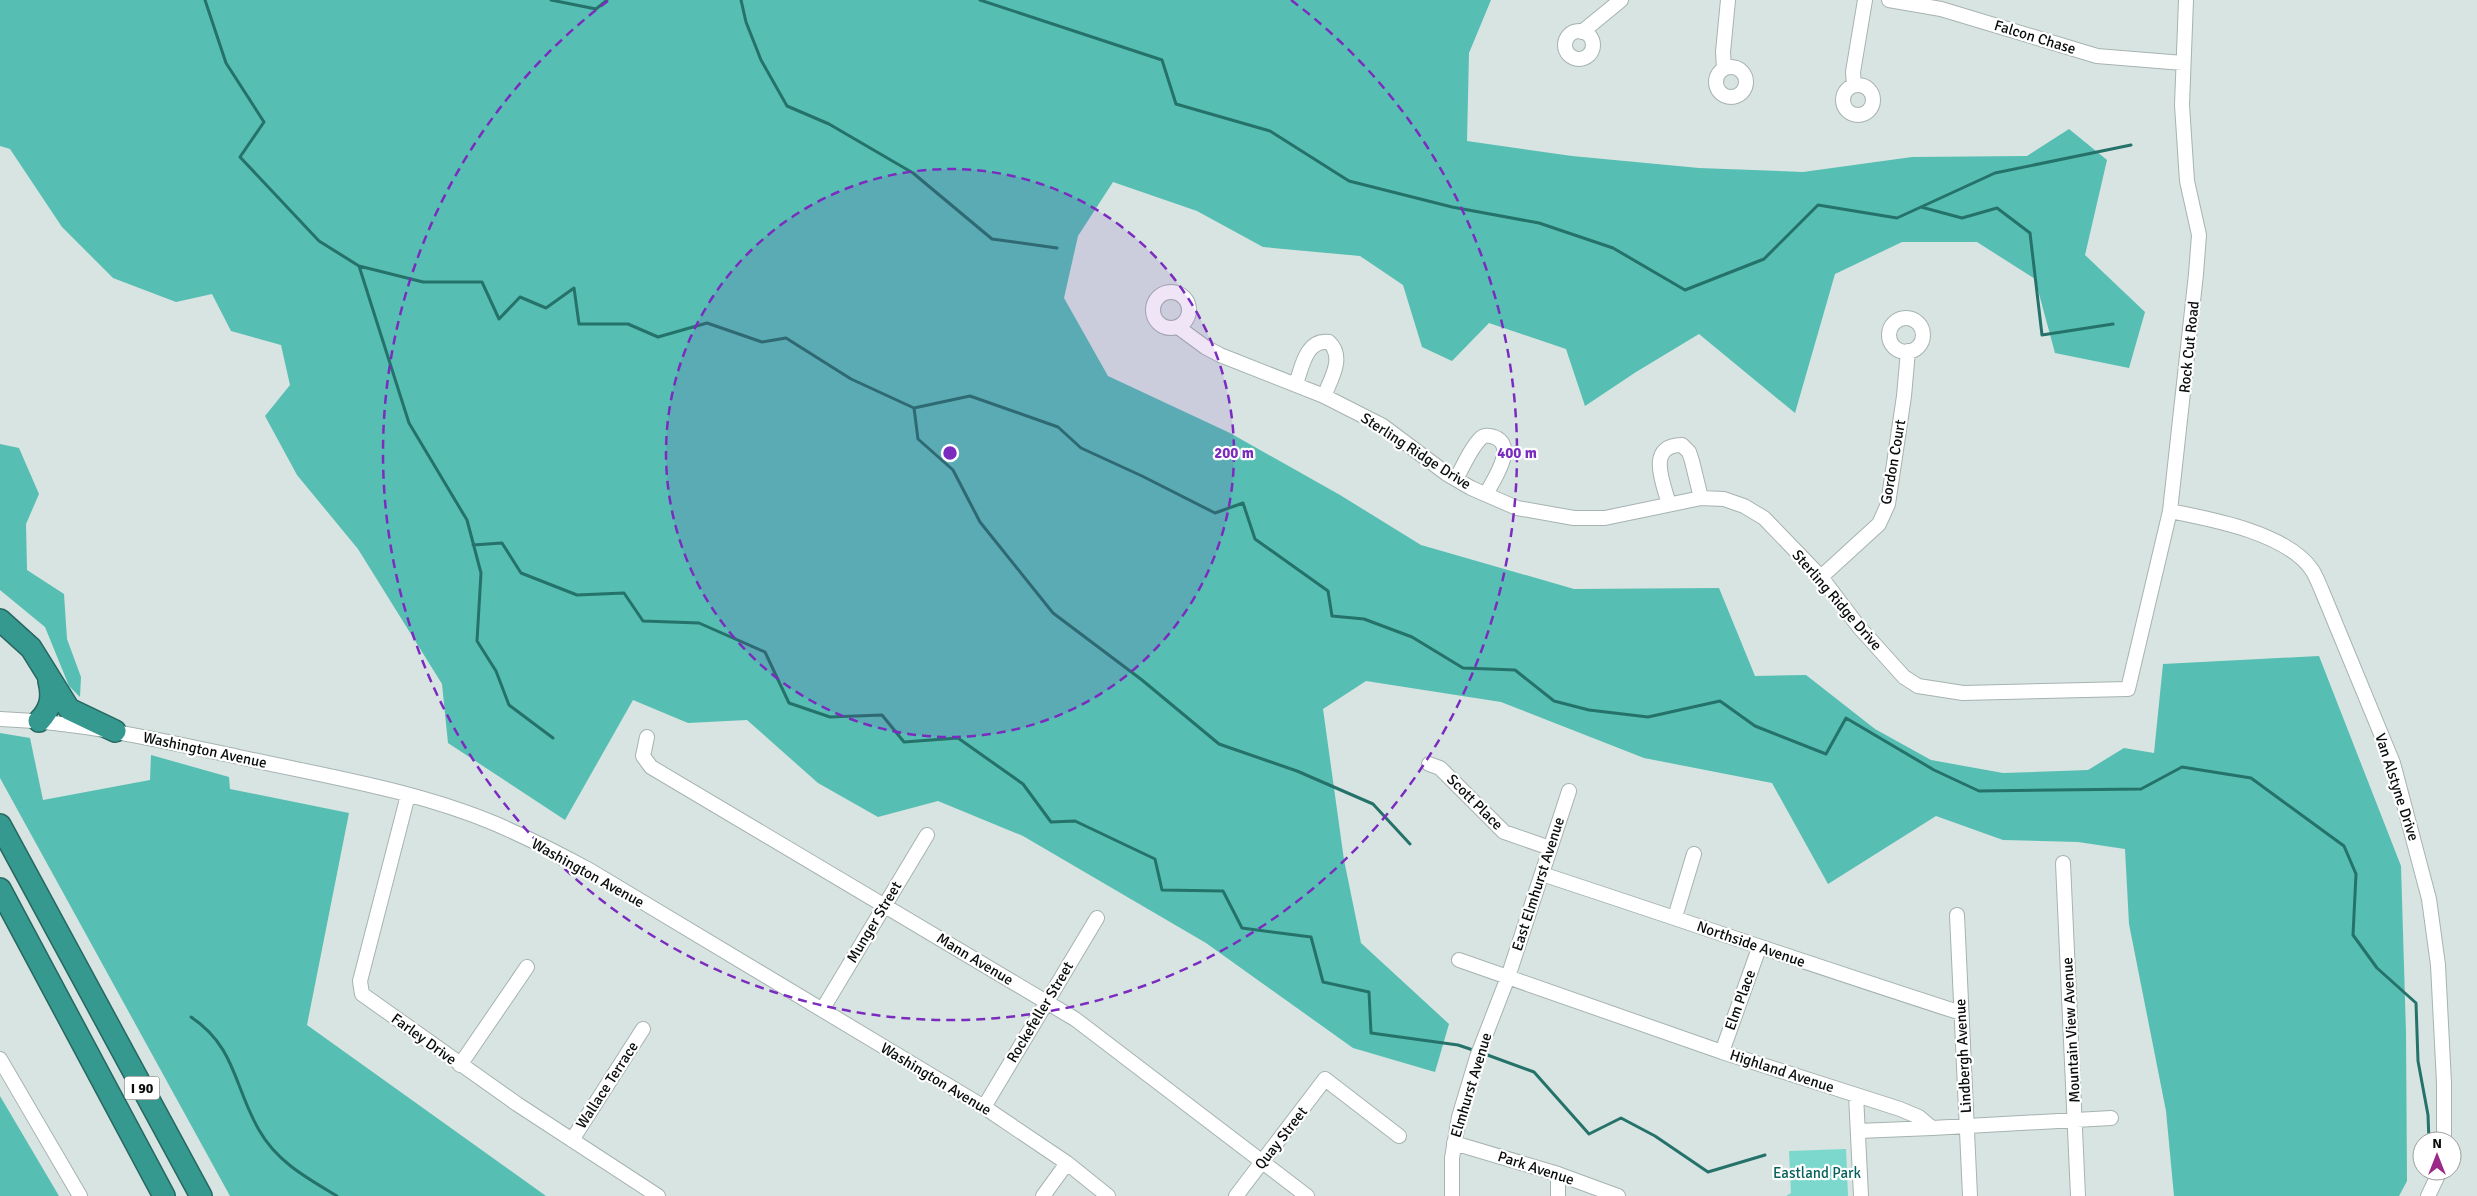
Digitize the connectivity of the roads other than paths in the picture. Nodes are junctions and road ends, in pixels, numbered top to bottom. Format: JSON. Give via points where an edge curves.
{"nodes":[{"id":1,"x":1621,"y":0,"type":"edge"},
{"id":2,"x":1728,"y":0,"type":"edge"},
{"id":3,"x":1865,"y":0,"type":"edge"},
{"id":4,"x":1889,"y":0,"type":"edge"},
{"id":5,"x":2186,"y":0,"type":"edge"},
{"id":6,"x":1582,"y":32,"type":"dead end"},
{"id":7,"x":2183,"y":63,"type":"junction"},
{"id":8,"x":1724,"y":68,"type":"dead end"},
{"id":9,"x":1854,"y":85,"type":"dead end"},
{"id":10,"x":1178,"y":327,"type":"dead end"},
{"id":11,"x":1908,"y":351,"type":"dead end"},
{"id":12,"x":1296,"y":384,"type":"junction"},
{"id":13,"x":1324,"y":396,"type":"junction"},
{"id":14,"x":1456,"y":480,"type":"junction"},
{"id":15,"x":1486,"y":494,"type":"junction"},
{"id":16,"x":1701,"y":498,"type":"junction"},
{"id":17,"x":1669,"y":504,"type":"junction"},
{"id":18,"x":2170,"y":511,"type":"junction"},
{"id":19,"x":1821,"y":577,"type":"junction"},
{"id":20,"x":0,"y":620,"type":"edge"},
{"id":21,"x":46,"y":672,"type":"junction"},
{"id":22,"x":2128,"y":689,"type":"joint"},
{"id":23,"x":0,"y":719,"type":"edge"},
{"id":24,"x":39,"y":721,"type":"junction"},
{"id":25,"x":115,"y":731,"type":"junction"},
{"id":26,"x":647,"y":738,"type":"dead end"},
{"id":27,"x":1429,"y":764,"type":"dead end"},
{"id":28,"x":1569,"y":791,"type":"dead end"},
{"id":29,"x":408,"y":795,"type":"junction"},
{"id":30,"x":0,"y":825,"type":"edge"},
{"id":31,"x":927,"y":835,"type":"dead end"},
{"id":32,"x":1550,"y":848,"type":"junction"},
{"id":33,"x":1694,"y":854,"type":"dead end"},
{"id":34,"x":2063,"y":863,"type":"dead end"},
{"id":35,"x":1542,"y":874,"type":"junction"},
{"id":36,"x":0,"y":889,"type":"edge"},
{"id":37,"x":885,"y":905,"type":"junction"},
{"id":38,"x":1957,"y":916,"type":"dead end"},
{"id":39,"x":1097,"y":918,"type":"dead end"},
{"id":40,"x":1675,"y":918,"type":"junction"},
{"id":41,"x":1759,"y":948,"type":"junction"},
{"id":42,"x":1459,"y":960,"type":"dead end"},
{"id":43,"x":527,"y":967,"type":"dead end"},
{"id":44,"x":1508,"y":977,"type":"junction"},
{"id":45,"x":1046,"y":1001,"type":"junction"},
{"id":46,"x":822,"y":1010,"type":"junction"},
{"id":47,"x":1961,"y":1013,"type":"junction"},
{"id":48,"x":643,"y":1029,"type":"dead end"},
{"id":49,"x":1722,"y":1052,"type":"junction"},
{"id":50,"x":0,"y":1059,"type":"edge"},
{"id":51,"x":460,"y":1065,"type":"junction"},
{"id":52,"x":1856,"y":1095,"type":"junction"},
{"id":53,"x":984,"y":1107,"type":"junction"},
{"id":54,"x":2111,"y":1118,"type":"dead end"},
{"id":55,"x":2074,"y":1120,"type":"junction"},
{"id":56,"x":1966,"y":1125,"type":"junction"},
{"id":57,"x":1932,"y":1128,"type":"junction"},
{"id":58,"x":1858,"y":1131,"type":"junction"},
{"id":59,"x":2444,"y":1131,"type":"edge"},
{"id":60,"x":1399,"y":1136,"type":"dead end"},
{"id":61,"x":572,"y":1140,"type":"junction"},
{"id":62,"x":1454,"y":1143,"type":"junction"},
{"id":63,"x":1262,"y":1162,"type":"junction"},
{"id":64,"x":1067,"y":1163,"type":"junction"},
{"id":65,"x":1558,"y":1174,"type":"junction"},
{"id":66,"x":2435,"y":1181,"type":"edge"},
{"id":67,"x":80,"y":1196,"type":"edge"},
{"id":68,"x":164,"y":1196,"type":"edge"},
{"id":69,"x":201,"y":1196,"type":"edge"},
{"id":70,"x":658,"y":1196,"type":"edge"},
{"id":71,"x":1043,"y":1196,"type":"edge"},
{"id":72,"x":1108,"y":1196,"type":"edge"},
{"id":73,"x":1236,"y":1196,"type":"edge"},
{"id":74,"x":1307,"y":1196,"type":"edge"},
{"id":75,"x":1452,"y":1196,"type":"edge"},
{"id":76,"x":1558,"y":1196,"type":"edge"},
{"id":77,"x":1618,"y":1196,"type":"edge"},
{"id":78,"x":1860,"y":1196,"type":"edge"},
{"id":79,"x":1970,"y":1196,"type":"edge"},
{"id":80,"x":2078,"y":1196,"type":"edge"},
{"id":81,"x":2428,"y":1196,"type":"edge"}],
"edges":[{"from":1,"to":6,"type":"street"},
{"from":2,"to":8,"type":"street"},
{"from":3,"to":9,"type":"street","via":[[1853,72]]},
{"from":4,"to":7,"type":"street","name":"Falcon Chase","via":[[1941,9],[2097,56]]},
{"from":5,"to":7,"type":"street","name":"Rock Cut Road"},
{"from":7,"to":18,"type":"street","name":"Rock Cut Road","via":[[2182,105],[2188,181],[2199,234]]},
{"from":10,"to":12,"type":"street","name":"Sterling Ridge Drive","via":[[1205,348]]},
{"from":11,"to":19,"type":"street","name":"Gordon Court","via":[[1888,504],[1880,524]]},
{"from":12,"to":13,"type":"street","name":"Sterling Ridge Drive"},
{"from":12,"to":13,"type":"street","via":[[1309,348],[1317,342],[1329,342],[1337,354],[1336,365]]},
{"from":13,"to":14,"type":"street","name":"Sterling Ridge Drive","via":[[1383,426]]},
{"from":14,"to":15,"type":"street","name":"Sterling Ridge Drive"},
{"from":14,"to":15,"type":"street","via":[[1479,440],[1489,435],[1496,437],[1501,440],[1505,451],[1502,464]]},
{"from":15,"to":17,"type":"street","name":"Sterling Ridge Drive","via":[[1518,508],[1574,518],[1605,518]]},
{"from":16,"to":17,"type":"street","name":"Sterling Ridge Drive"},
{"from":16,"to":17,"type":"street","via":[[1689,452],[1682,445],[1671,445],[1660,458]]},
{"from":16,"to":19,"type":"street","name":"Sterling Ridge Drive","via":[[1737,504],[1764,518]]},
{"from":18,"to":22,"type":"street","name":"Rock Cut Road"},
{"from":18,"to":59,"type":"street","name":"Van Alstyne Drive","via":[[2228,524],[2276,542],[2312,569],[2322,591],[2393,762],[2429,899],[2438,965]]},
{"from":19,"to":22,"type":"street","name":"Sterling Ridge Drive","via":[[1859,627],[1904,676],[1918,686],[1963,693]]},
{"from":20,"to":21,"type":"highway","via":[[31,648]]},
{"from":21,"to":24,"type":"highway","via":[[52,699]]},
{"from":21,"to":25,"type":"highway","via":[[68,709]]},
{"from":23,"to":24,"type":"street","name":"Washington Avenue"},
{"from":24,"to":25,"type":"street","name":"Washington Avenue"},
{"from":25,"to":29,"type":"street","name":"Washington Avenue"},
{"from":26,"to":37,"type":"street","name":"Mann Avenue","via":[[643,756],[651,767]]},
{"from":27,"to":32,"type":"street","name":"Scott Place","via":[[1440,768],[1504,832]]},
{"from":28,"to":32,"type":"street","name":"East Elmhurst Avenue"},
{"from":29,"to":46,"type":"street","name":"Washington Avenue","via":[[495,824],[553,850]]},
{"from":29,"to":51,"type":"street","name":"Farley Drive","via":[[360,988],[362,994]]},
{"from":30,"to":69,"type":"highway","number":"I 90"},
{"from":31,"to":37,"type":"street","name":"Munger Street"},
{"from":32,"to":35,"type":"street","name":"East Elmhurst Avenue"},
{"from":33,"to":40,"type":"street"},
{"from":34,"to":55,"type":"street","name":"Mountain View Avenue"},
{"from":35,"to":40,"type":"street","name":"Northside Avenue"},
{"from":35,"to":44,"type":"street","name":"East Elmhurst Avenue"},
{"from":36,"to":68,"type":"highway","number":"I 90"},
{"from":37,"to":45,"type":"street","name":"Mann Avenue"},
{"from":37,"to":46,"type":"street","name":"Munger Street"},
{"from":38,"to":47,"type":"street","name":"Lindbergh Avenue"},
{"from":39,"to":45,"type":"street","name":"Rockefeller Street"},
{"from":40,"to":41,"type":"street","name":"Northside Avenue"},
{"from":41,"to":47,"type":"street","name":"Northside Avenue"},
{"from":41,"to":49,"type":"street","name":"Elm Place"},
{"from":42,"to":44,"type":"street","name":"Highland Avenue"},
{"from":43,"to":51,"type":"street"},
{"from":44,"to":49,"type":"street","name":"Highland Avenue"},
{"from":44,"to":62,"type":"street","name":"Elmhurst Avenue","via":[[1477,1057]]},
{"from":45,"to":53,"type":"street","name":"Rockefeller Street"},
{"from":45,"to":63,"type":"street","name":"Mann Avenue","via":[[1075,1019]]},
{"from":46,"to":53,"type":"street","name":"Washington Avenue"},
{"from":47,"to":56,"type":"street","name":"Lindbergh Avenue"},
{"from":48,"to":61,"type":"street","name":"Wallace Terrace"},
{"from":49,"to":52,"type":"street","name":"Highland Avenue"},
{"from":50,"to":67,"type":"street"},
{"from":51,"to":61,"type":"street","name":"Farley Drive"},
{"from":52,"to":57,"type":"street","name":"Highland Avenue","via":[[1920,1117]]},
{"from":52,"to":58,"type":"street"},
{"from":53,"to":64,"type":"street","name":"Washington Avenue"},
{"from":54,"to":55,"type":"street"},
{"from":55,"to":56,"type":"street"},
{"from":55,"to":80,"type":"street","name":"Mountain View Avenue"},
{"from":56,"to":57,"type":"street"},
{"from":56,"to":79,"type":"street","name":"Lindbergh Avenue"},
{"from":57,"to":58,"type":"street"},
{"from":58,"to":78,"type":"street"},
{"from":60,"to":63,"type":"street","name":"Quay Street","via":[[1325,1079]]},
{"from":61,"to":70,"type":"street","name":"Farley Drive"},
{"from":62,"to":65,"type":"street","name":"Park Avenue"},
{"from":62,"to":75,"type":"street","name":"Elmhurst Avenue"},
{"from":63,"to":73,"type":"street","name":"Quay Street"},
{"from":63,"to":74,"type":"street","name":"Mann Avenue"},
{"from":64,"to":71,"type":"street"},
{"from":64,"to":72,"type":"street","name":"Washington Avenue"},
{"from":65,"to":76,"type":"street"},
{"from":65,"to":77,"type":"street","name":"Park Avenue"},
{"from":66,"to":81,"type":"street"}]}
